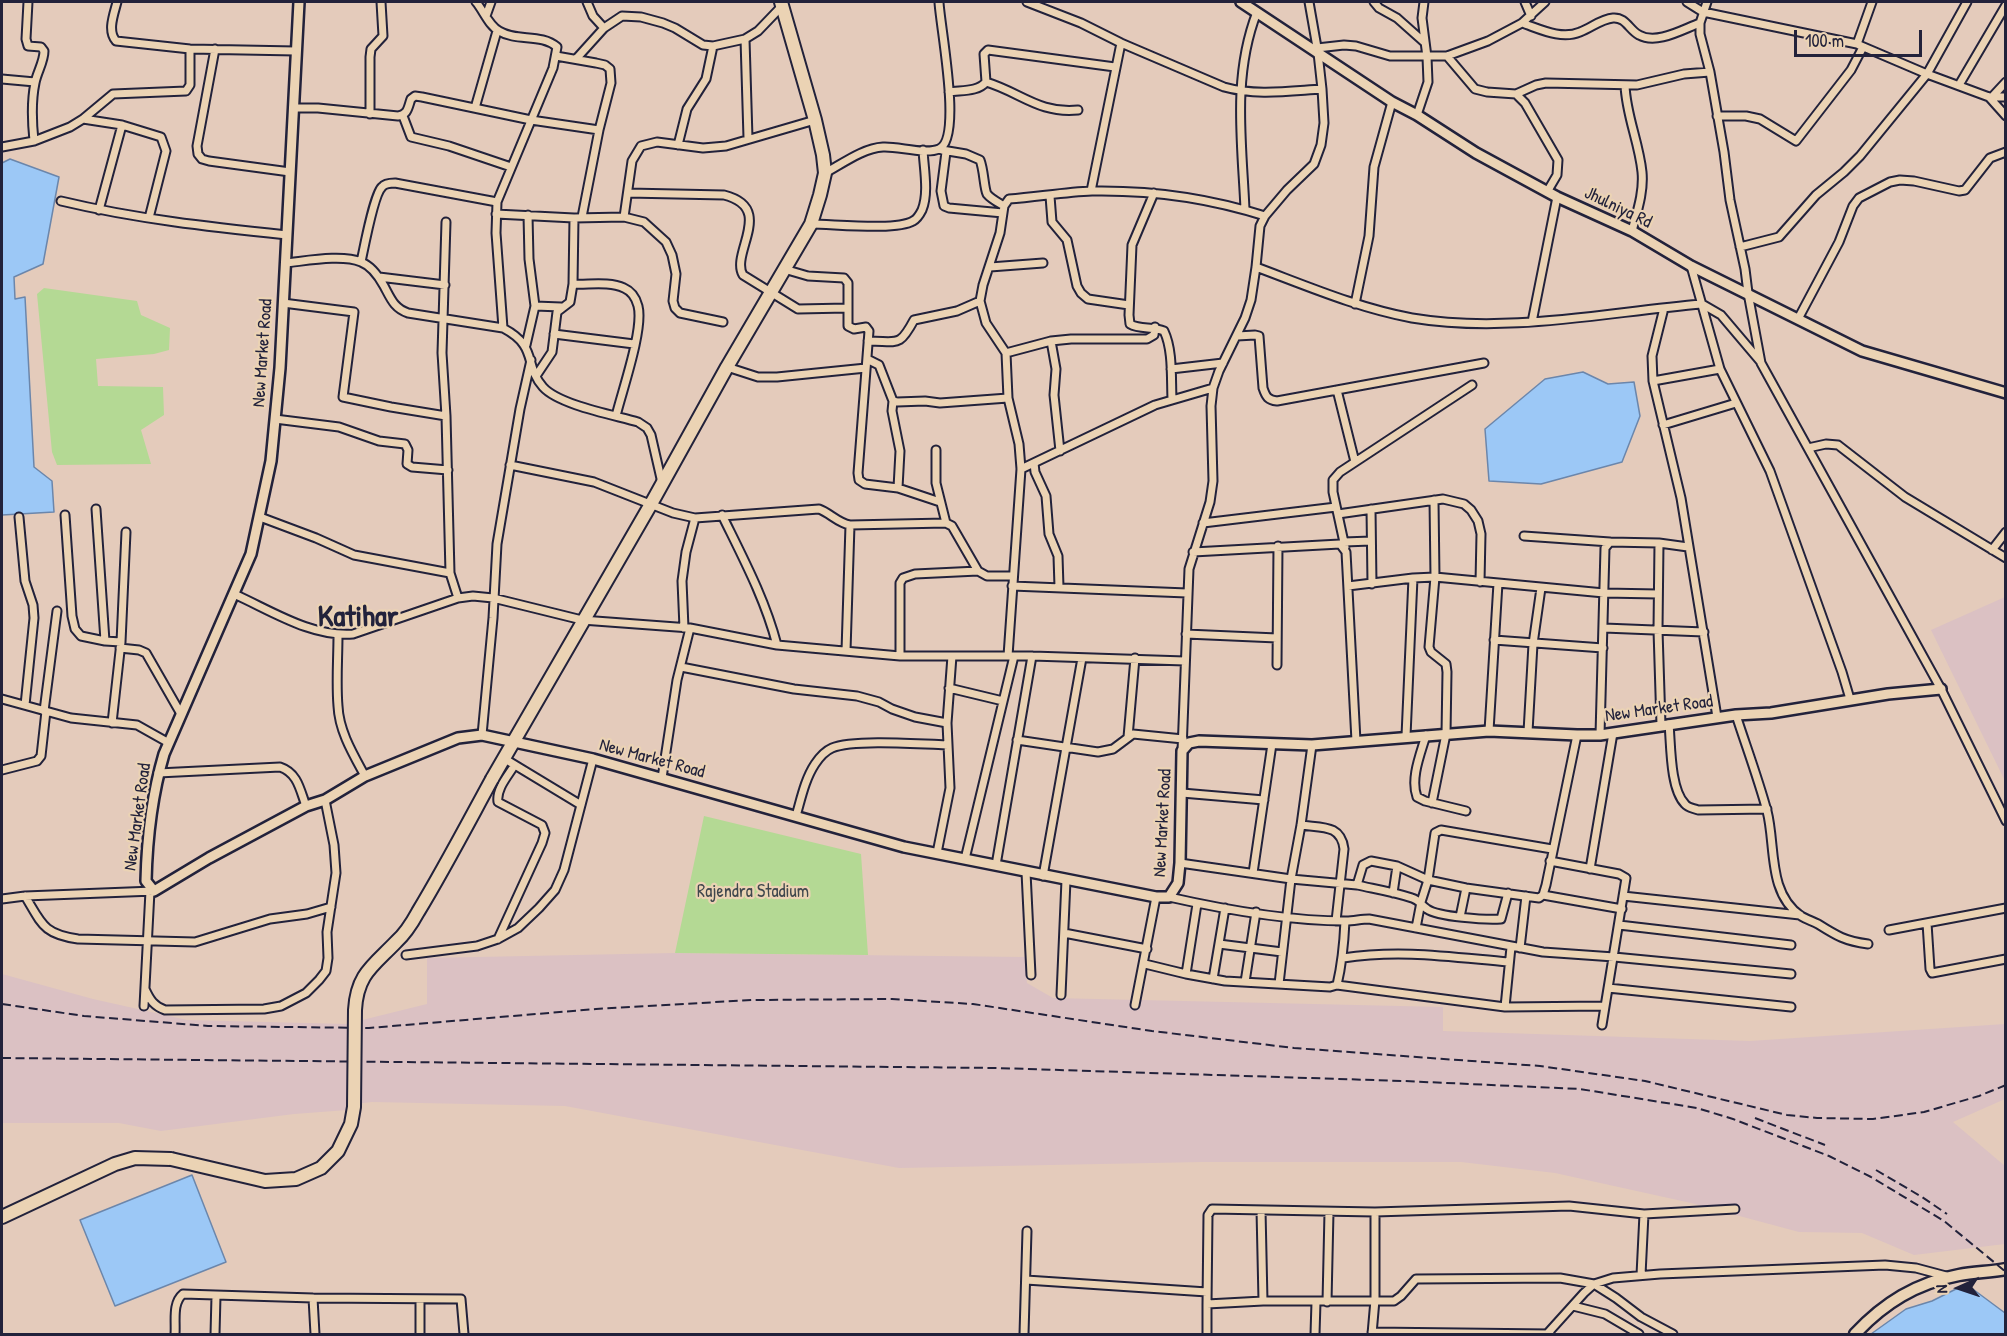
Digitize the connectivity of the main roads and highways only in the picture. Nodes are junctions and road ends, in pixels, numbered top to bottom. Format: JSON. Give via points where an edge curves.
{"nodes":[{"id":1,"x":781,"y":4,"type":"edge"},
{"id":2,"x":2,"y":1217,"type":"edge"},
{"id":3,"x":2006,"y":1269,"type":"edge"},
{"id":4,"x":1855,"y":1335,"type":"edge"}],
"edges":[{"from":1,"to":2,"type":"highway","bridge":true,"via":[[823,155],[825,173],[811,224],[513,742],[510,763],[492,779],[417,914],[361,980],[355,1010],[354,1107],[351,1125],[338,1151],[311,1174],[280,1182],[246,1178],[171,1159],[135,1158]]},
{"from":3,"to":4,"type":"main road","via":[[1949,1277],[1918,1288],[1884,1306]]}]}
